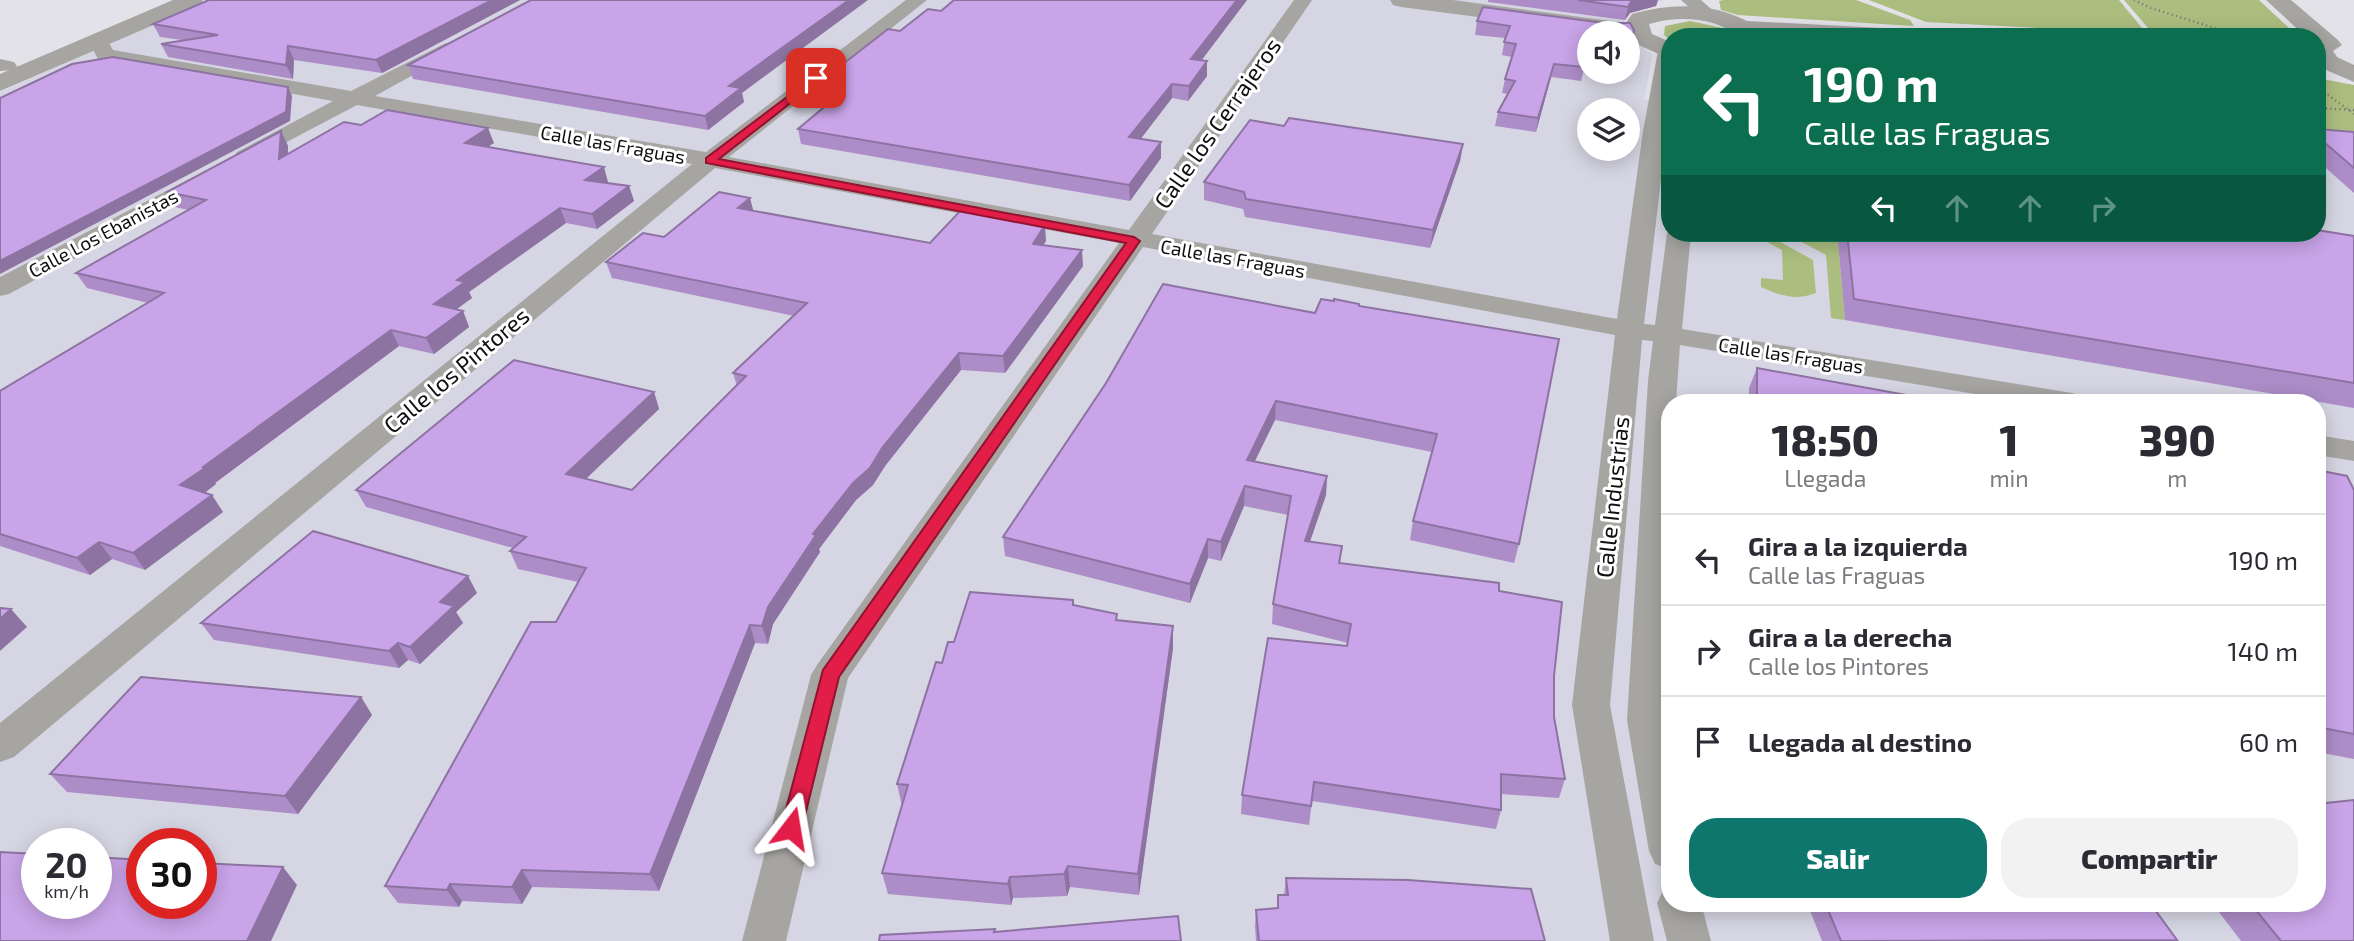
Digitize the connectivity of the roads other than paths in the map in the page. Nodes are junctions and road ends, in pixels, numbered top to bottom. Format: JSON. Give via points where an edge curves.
{"nodes":[{"id":1,"x":163,"y":0,"type":"edge"},
{"id":2,"x":192,"y":0,"type":"edge"},
{"id":3,"x":918,"y":0,"type":"edge"},
{"id":4,"x":1303,"y":0,"type":"edge"},
{"id":5,"x":1401,"y":0,"type":"edge"},
{"id":6,"x":1475,"y":0,"type":"edge"},
{"id":7,"x":1690,"y":0,"type":"edge"},
{"id":8,"x":2277,"y":0,"type":"edge"},
{"id":9,"x":2297,"y":0,"type":"edge"},
{"id":10,"x":1709,"y":15,"type":"junction"},
{"id":11,"x":1653,"y":16,"type":"edge"},
{"id":12,"x":1738,"y":28,"type":"edge"},
{"id":13,"x":2308,"y":28,"type":"edge"},
{"id":14,"x":2316,"y":28,"type":"edge"},
{"id":15,"x":471,"y":37,"type":"edge"},
{"id":16,"x":101,"y":47,"type":"junction"},
{"id":17,"x":1661,"y":47,"type":"edge"},
{"id":18,"x":2330,"y":48,"type":"edge"},
{"id":19,"x":2,"y":71,"type":"edge"},
{"id":20,"x":2351,"y":74,"type":"edge"},
{"id":21,"x":1661,"y":94,"type":"edge"},
{"id":22,"x":352,"y":99,"type":"junction"},
{"id":23,"x":710,"y":160,"type":"junction"},
{"id":24,"x":1134,"y":241,"type":"junction"},
{"id":25,"x":1678,"y":242,"type":"edge"},
{"id":26,"x":0,"y":288,"type":"edge"},
{"id":27,"x":1630,"y":330,"type":"junction"},
{"id":28,"x":1667,"y":336,"type":"junction"},
{"id":29,"x":1661,"y":394,"type":"edge"},
{"id":30,"x":2025,"y":394,"type":"edge"},
{"id":31,"x":1661,"y":402,"type":"edge"},
{"id":32,"x":2326,"y":447,"type":"edge"},
{"id":33,"x":2354,"y":452,"type":"edge"},
{"id":34,"x":0,"y":746,"type":"edge"},
{"id":35,"x":1661,"y":802,"type":"edge"},
{"id":36,"x":1681,"y":912,"type":"edge"},
{"id":37,"x":764,"y":941,"type":"edge"},
{"id":38,"x":1633,"y":941,"type":"edge"},
{"id":39,"x":1689,"y":941,"type":"edge"}],
"edges":[{"from":1,"to":19,"type":"street"},
{"from":2,"to":16,"type":"street"},
{"from":3,"to":23,"type":"street","name":"Calle los Pintores"},
{"from":4,"to":24,"type":"street","name":"Calle los Cerrajeros"},
{"from":5,"to":11,"type":"street"},
{"from":6,"to":11,"type":"street"},
{"from":7,"to":10,"type":"street"},
{"from":8,"to":13,"type":"street"},
{"from":9,"to":14,"type":"street"},
{"from":10,"to":11,"type":"street"},
{"from":10,"to":12,"type":"street"},
{"from":11,"to":17,"type":"street","via":[[1642,38]]},
{"from":15,"to":22,"type":"street","name":"Calle Los Ebanistas"},
{"from":16,"to":19,"type":"street"},
{"from":16,"to":22,"type":"street","name":"Calle las Fraguas"},
{"from":18,"to":20,"type":"street"},
{"from":21,"to":27,"type":"street","name":"Calle Industrias"},
{"from":22,"to":23,"type":"street","name":"Calle las Fraguas"},
{"from":22,"to":26,"type":"street","name":"Calle Los Ebanistas"},
{"from":23,"to":24,"type":"street","name":"Calle las Fraguas"},
{"from":23,"to":34,"type":"street","name":"Calle los Pintores"},
{"from":24,"to":27,"type":"street","name":"Calle las Fraguas"},
{"from":24,"to":37,"type":"street","name":"Calle los Cerrajeros","via":[[830,675]]},
{"from":25,"to":28,"type":"street","name":"Calle Industrias"},
{"from":27,"to":28,"type":"street","name":"Calle las Fraguas"},
{"from":27,"to":38,"type":"street","name":"Calle Industrias","via":[[1591,705]]},
{"from":28,"to":29,"type":"street","name":"Calle Industrias"},
{"from":28,"to":30,"type":"street","name":"Calle las Fraguas"},
{"from":31,"to":35,"type":"street","name":"Calle Industrias","via":[[1646,720]]},
{"from":32,"to":33,"type":"street"},
{"from":36,"to":39,"type":"street"}]}
